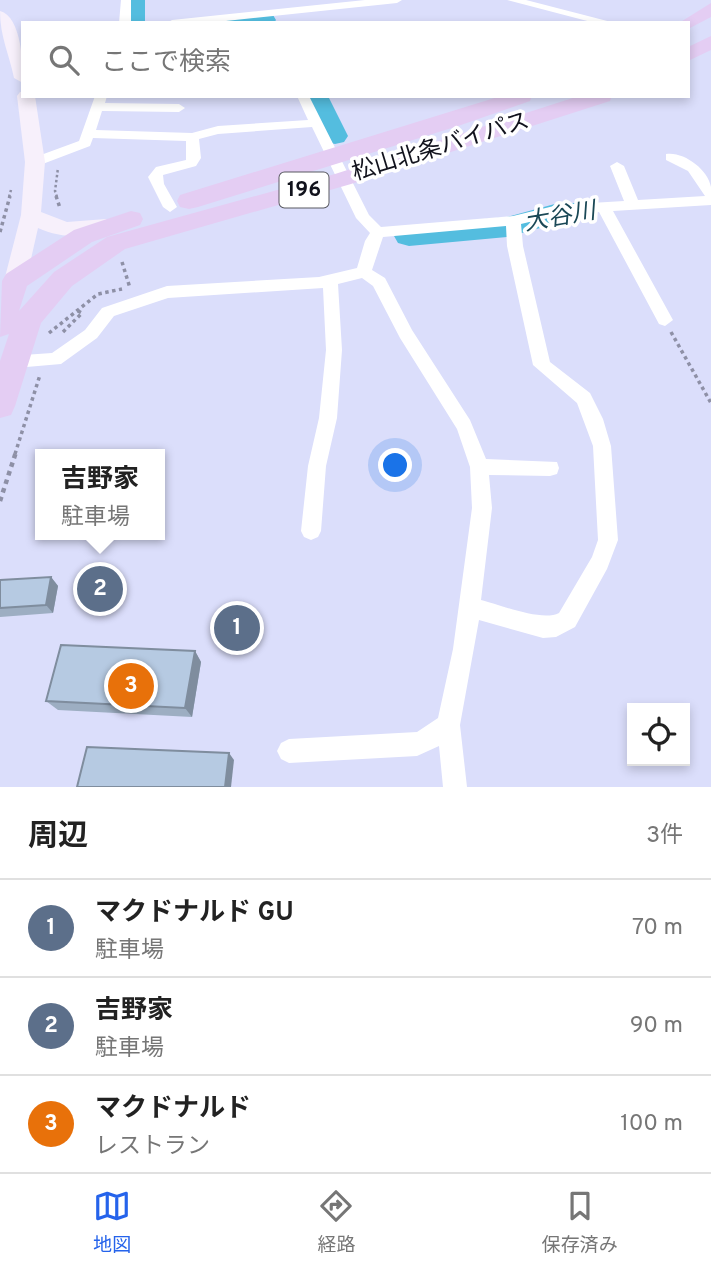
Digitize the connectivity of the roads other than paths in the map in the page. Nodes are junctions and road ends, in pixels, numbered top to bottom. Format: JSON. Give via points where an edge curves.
{"nodes":[{"id":1,"x":126,"y":0,"type":"edge"},
{"id":2,"x":267,"y":0,"type":"edge"},
{"id":3,"x":397,"y":0,"type":"edge"},
{"id":4,"x":512,"y":0,"type":"edge"},
{"id":5,"x":711,"y":9,"type":"edge"},
{"id":6,"x":0,"y":16,"type":"edge"},
{"id":7,"x":270,"y":18,"type":"edge"},
{"id":8,"x":125,"y":21,"type":"edge"},
{"id":9,"x":211,"y":21,"type":"edge"},
{"id":10,"x":601,"y":21,"type":"edge"},
{"id":11,"x":690,"y":22,"type":"edge"},
{"id":12,"x":711,"y":42,"type":"edge"},
{"id":13,"x":690,"y":54,"type":"edge"},
{"id":14,"x":21,"y":69,"type":"edge"},
{"id":15,"x":26,"y":98,"type":"edge"},
{"id":16,"x":304,"y":98,"type":"edge"},
{"id":17,"x":517,"y":98,"type":"edge"},
{"id":18,"x":595,"y":98,"type":"edge"},
{"id":19,"x":99,"y":102,"type":"edge"},
{"id":20,"x":179,"y":108,"type":"dead end"},
{"id":21,"x":315,"y":123,"type":"junction"},
{"id":22,"x":88,"y":134,"type":"junction"},
{"id":23,"x":192,"y":137,"type":"junction"},
{"id":24,"x":671,"y":157,"type":"dead end"},
{"id":25,"x":35,"y":162,"type":"junction"},
{"id":26,"x":617,"y":166,"type":"dead end"},
{"id":27,"x":711,"y":167,"type":"edge"},
{"id":28,"x":693,"y":168,"type":"junction"},
{"id":29,"x":337,"y":169,"type":"junction"},
{"id":30,"x":711,"y":197,"type":"edge"},
{"id":31,"x":633,"y":205,"type":"junction"},
{"id":32,"x":170,"y":207,"type":"junction"},
{"id":33,"x":604,"y":208,"type":"junction"},
{"id":34,"x":31,"y":215,"type":"junction"},
{"id":35,"x":513,"y":221,"type":"junction"},
{"id":36,"x":378,"y":232,"type":"junction"},
{"id":37,"x":113,"y":234,"type":"junction"},
{"id":38,"x":365,"y":272,"type":"junction"},
{"id":39,"x":330,"y":281,"type":"junction"},
{"id":40,"x":8,"y":282,"type":"edge"},
{"id":41,"x":28,"y":319,"type":"junction"},
{"id":42,"x":665,"y":320,"type":"road end"},
{"id":43,"x":0,"y":326,"type":"edge"},
{"id":44,"x":15,"y":361,"type":"junction"},
{"id":45,"x":0,"y":406,"type":"edge"},
{"id":46,"x":479,"y":467,"type":"junction"},
{"id":47,"x":550,"y":468,"type":"dead end"},
{"id":48,"x":311,"y":531,"type":"dead end"},
{"id":49,"x":470,"y":607,"type":"junction"},
{"id":50,"x":448,"y":725,"type":"junction"},
{"id":51,"x":289,"y":751,"type":"dead end"},
{"id":52,"x":455,"y":787,"type":"edge"}],
"edges":[{"from":1,"to":8,"type":"street"},
{"from":2,"to":7,"type":"street"},
{"from":3,"to":7,"type":"street"},
{"from":4,"to":10,"type":"street"},
{"from":5,"to":11,"type":"highway"},
{"from":6,"to":14,"type":"main road"},
{"from":7,"to":9,"type":"street"},
{"from":12,"to":13,"type":"highway"},
{"from":15,"to":25,"type":"main road"},
{"from":16,"to":21,"type":"street"},
{"from":17,"to":29,"type":"highway","name":"松山北条バイパス","number":"196"},
{"from":18,"to":29,"type":"highway","name":"松山北条バイパス","number":"196"},
{"from":19,"to":20,"type":"street"},
{"from":19,"to":22,"type":"street"},
{"from":21,"to":23,"type":"street","via":[[218,130]]},
{"from":21,"to":29,"type":"street"},
{"from":22,"to":23,"type":"street"},
{"from":22,"to":25,"type":"street","via":[[85,143]]},
{"from":23,"to":32,"type":"street","via":[[191,163],[155,174]]},
{"from":24,"to":28,"type":"street"},
{"from":25,"to":34,"type":"main road"},
{"from":26,"to":31,"type":"street"},
{"from":27,"to":28,"type":"street"},
{"from":28,"to":30,"type":"street"},
{"from":29,"to":32,"type":"highway","name":"松山北条バイパス","number":"196"},
{"from":29,"to":36,"type":"street","via":[[363,218]]},
{"from":29,"to":37,"type":"highway","name":"松山北条バイパス","number":"196"},
{"from":30,"to":31,"type":"street"},
{"from":31,"to":33,"type":"street"},
{"from":32,"to":37,"type":"highway","name":"松山北条バイパス","number":"196"},
{"from":33,"to":35,"type":"street","via":[[558,210]]},
{"from":33,"to":42,"type":"street"},
{"from":34,"to":37,"type":"main road","via":[[56,230]]},
{"from":34,"to":40,"type":"main road"},
{"from":35,"to":36,"type":"street"},
{"from":35,"to":49,"type":"street","via":[[542,365],[584,398],[594,419],[602,446],[608,540],[567,620],[556,626],[543,627]]},
{"from":36,"to":38,"type":"street"},
{"from":37,"to":40,"type":"highway","number":"196"},
{"from":37,"to":41,"type":"highway","name":"松山北条バイパス","number":"196","via":[[63,279]]},
{"from":38,"to":39,"type":"street"},
{"from":38,"to":46,"type":"street","via":[[379,282],[464,425]]},
{"from":39,"to":44,"type":"street","via":[[167,292],[108,312],[91,334],[55,359]]},
{"from":39,"to":48,"type":"street","via":[[334,351]]},
{"from":40,"to":41,"type":"highway"},
{"from":40,"to":43,"type":"highway"},
{"from":41,"to":44,"type":"highway","name":"松山北条バイパス","number":"196"},
{"from":44,"to":45,"type":"highway","name":"松山北条バイパス","number":"196"},
{"from":46,"to":47,"type":"street"},
{"from":46,"to":49,"type":"street","via":[[482,508]]},
{"from":49,"to":50,"type":"street"},
{"from":50,"to":51,"type":"street","via":[[417,744]]},
{"from":50,"to":52,"type":"street"}]}
